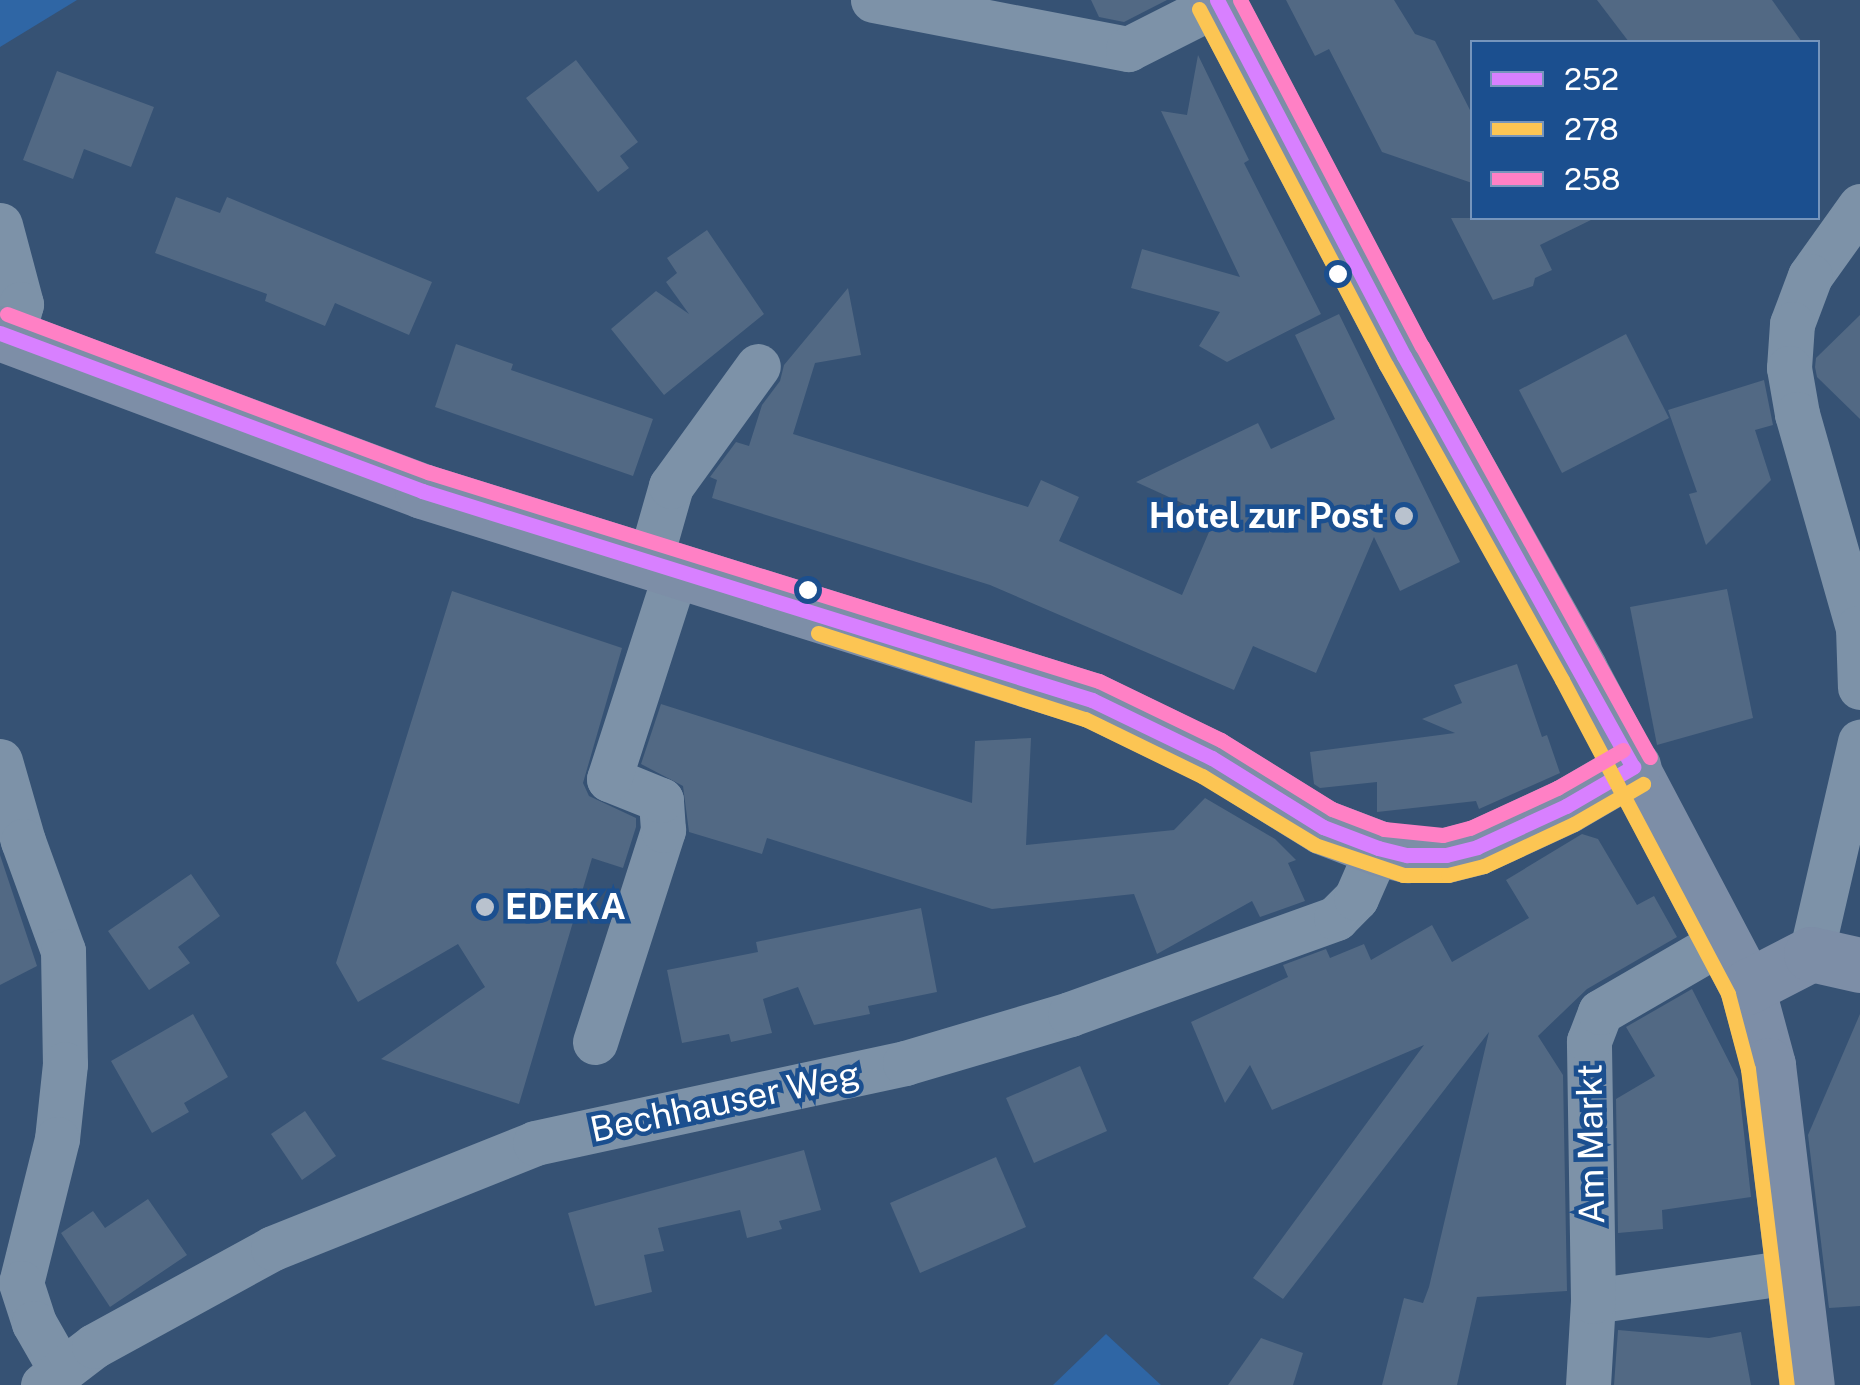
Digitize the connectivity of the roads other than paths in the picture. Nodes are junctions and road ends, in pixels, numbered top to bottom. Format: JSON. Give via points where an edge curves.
{"nodes":[{"id":1,"x":872,"y":0,"type":"edge"},
{"id":2,"x":1218,"y":1,"type":"edge"},
{"id":3,"x":1860,"y":206,"type":"edge"},
{"id":4,"x":0,"y":225,"type":"edge"},
{"id":5,"x":6,"y":335,"type":"edge"},
{"id":6,"x":758,"y":366,"type":"dead end"},
{"id":7,"x":663,"y":567,"type":"junction"},
{"id":8,"x":1860,"y":687,"type":"edge"},
{"id":9,"x":1860,"y":742,"type":"edge"},
{"id":10,"x":0,"y":761,"type":"edge"},
{"id":11,"x":1632,"y":767,"type":"junction"},
{"id":12,"x":1849,"y":844,"type":"edge"},
{"id":13,"x":1378,"y":848,"type":"junction"},
{"id":14,"x":1836,"y":960,"type":"edge"},
{"id":15,"x":1735,"y":964,"type":"junction"},
{"id":16,"x":595,"y":1042,"type":"dead end"},
{"id":17,"x":1790,"y":1272,"type":"junction"},
{"id":18,"x":1593,"y":1301,"type":"junction"},
{"id":19,"x":52,"y":1378,"type":"edge"},
{"id":20,"x":1588,"y":1385,"type":"edge"},
{"id":21,"x":1807,"y":1385,"type":"edge"}],
"edges":[{"from":1,"to":2,"type":"street","via":[[1128,48]]},
{"from":2,"to":11,"type":"main road","via":[[1404,356]]},
{"from":3,"to":8,"type":"street","via":[[1810,276],[1792,324],[1788,368],[1849,588]]},
{"from":4,"to":5,"type":"street","via":[[22,304]]},
{"from":5,"to":7,"type":"main road","via":[[422,491]]},
{"from":6,"to":7,"type":"street","via":[[671,486]]},
{"from":7,"to":13,"type":"main road","via":[[1092,700],[1212,758],[1323,827]]},
{"from":7,"to":16,"type":"street","via":[[609,778],[661,800],[664,830]]},
{"from":9,"to":12,"type":"street"},
{"from":10,"to":19,"type":"street","name":"Bechhauser Weg","via":[[64,951],[65,1064],[57,1139],[21,1283]]},
{"from":11,"to":13,"type":"main road","via":[[1476,847],[1446,855]]},
{"from":11,"to":15,"type":"main road"},
{"from":12,"to":14,"type":"street"},
{"from":13,"to":19,"type":"street","name":"Bechhauser Weg","via":[[1356,898],[1336,918],[1070,1014],[905,1063],[535,1143],[274,1248],[94,1346]]},
{"from":14,"to":15,"type":"main road"},
{"from":15,"to":17,"type":"main road","via":[[1768,1065]]},
{"from":15,"to":18,"type":"street","name":"Am Markt","via":[[1600,1012],[1594,1026]]},
{"from":17,"to":18,"type":"street"},
{"from":17,"to":21,"type":"main road"},
{"from":18,"to":20,"type":"street","name":"Am Markt"}]}
